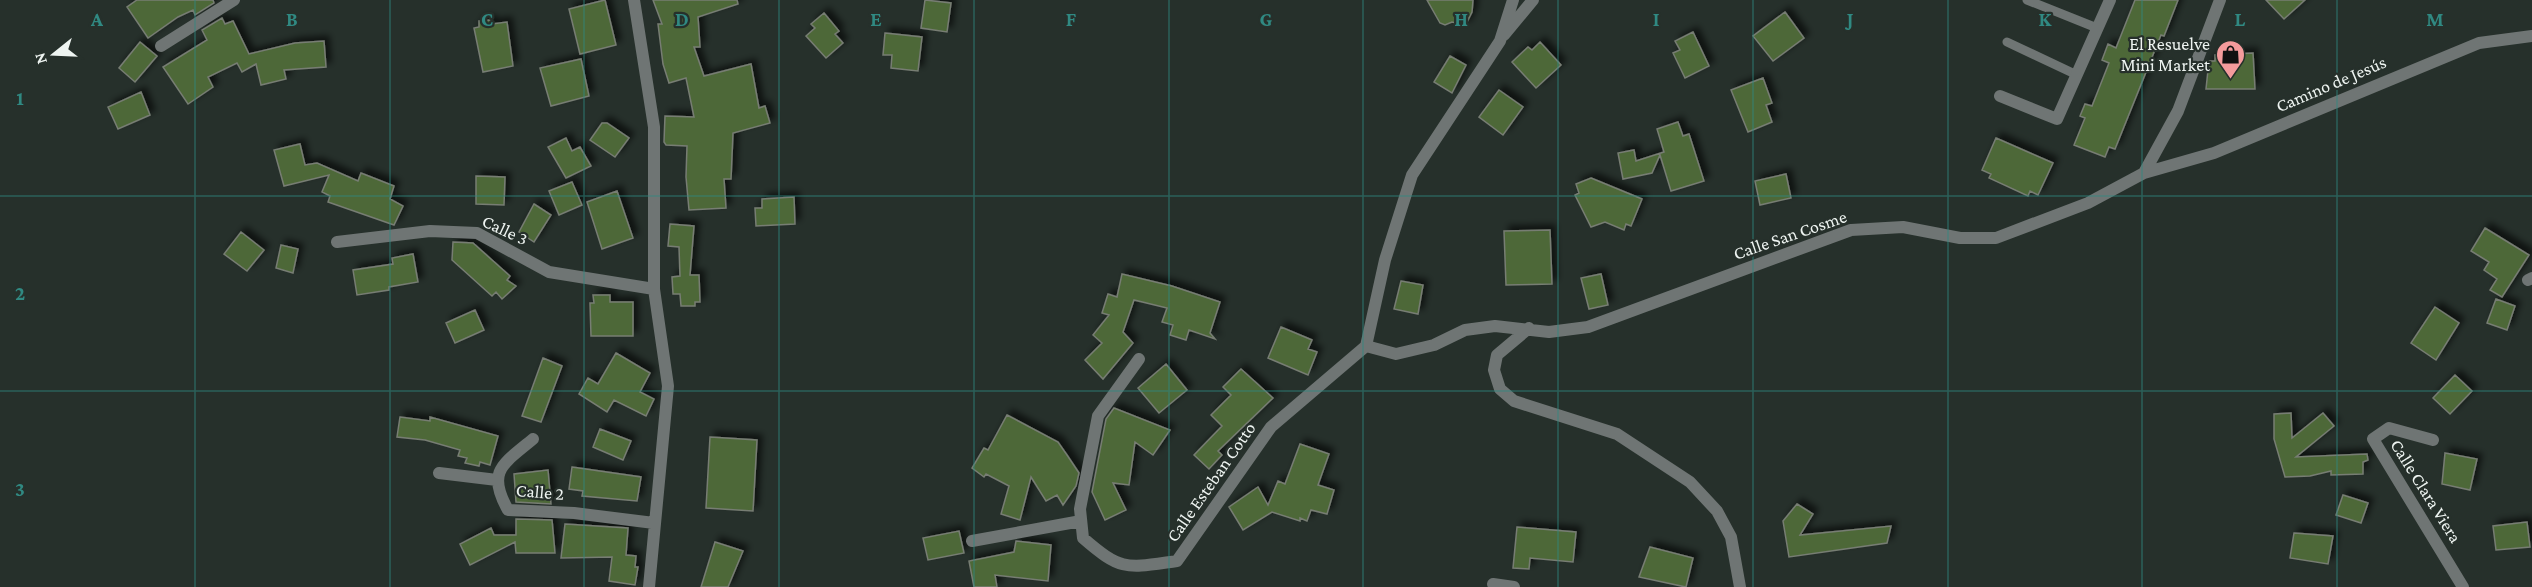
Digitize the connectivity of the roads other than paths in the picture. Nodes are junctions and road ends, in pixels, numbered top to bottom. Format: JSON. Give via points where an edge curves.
{"nodes":[{"id":1,"x":234,"y":0,"type":"edge"},
{"id":2,"x":634,"y":0,"type":"edge"},
{"id":3,"x":1513,"y":0,"type":"edge"},
{"id":4,"x":1533,"y":0,"type":"edge"},
{"id":5,"x":2027,"y":0,"type":"edge"},
{"id":6,"x":2110,"y":0,"type":"edge"},
{"id":7,"x":2220,"y":0,"type":"edge"},
{"id":8,"x":2097,"y":28,"type":"junction"},
{"id":9,"x":2532,"y":36,"type":"edge"},
{"id":10,"x":1500,"y":41,"type":"junction"},
{"id":11,"x":2007,"y":42,"type":"dead end"},
{"id":12,"x":161,"y":46,"type":"dead end"},
{"id":13,"x":2077,"y":75,"type":"junction"},
{"id":14,"x":2000,"y":96,"type":"dead end"},
{"id":15,"x":2144,"y":173,"type":"junction"},
{"id":16,"x":337,"y":242,"type":"dead end"},
{"id":17,"x":654,"y":289,"type":"junction"},
{"id":18,"x":1529,"y":328,"type":"junction"},
{"id":19,"x":1366,"y":346,"type":"junction"},
{"id":20,"x":1139,"y":359,"type":"dead end"},
{"id":21,"x":533,"y":439,"type":"dead end"},
{"id":22,"x":2433,"y":440,"type":"dead end"},
{"id":23,"x":439,"y":473,"type":"dead end"},
{"id":24,"x":497,"y":480,"type":"junction"},
{"id":25,"x":1081,"y":521,"type":"junction"},
{"id":26,"x":654,"y":523,"type":"junction"},
{"id":27,"x":972,"y":541,"type":"dead end"},
{"id":28,"x":1492,"y":584,"type":"dead end"},
{"id":29,"x":649,"y":587,"type":"edge"},
{"id":30,"x":1514,"y":587,"type":"edge"},
{"id":31,"x":1740,"y":587,"type":"edge"},
{"id":32,"x":2463,"y":587,"type":"edge"}],
"edges":[{"from":1,"to":12,"type":"street"},
{"from":2,"to":17,"type":"street","via":[[654,127]]},
{"from":3,"to":10,"type":"street"},
{"from":4,"to":10,"type":"street"},
{"from":5,"to":8,"type":"lane"},
{"from":6,"to":8,"type":"street"},
{"from":7,"to":15,"type":"street","via":[[2178,111]]},
{"from":8,"to":13,"type":"street"},
{"from":9,"to":15,"type":"street","name":"Camino de Jesús","via":[[2479,43],[2214,153]]},
{"from":10,"to":19,"type":"street","via":[[1412,175],[1385,260]]},
{"from":11,"to":13,"type":"lane"},
{"from":13,"to":14,"type":"street","via":[[2057,119]]},
{"from":15,"to":18,"type":"street","name":"Calle San Cosme","via":[[2088,203],[1996,238],[1960,238],[1903,227],[1851,230],[1588,327],[1550,332]]},
{"from":16,"to":17,"type":"street","name":"Calle 3","via":[[430,231],[477,233],[549,272]]},
{"from":17,"to":26,"type":"street","via":[[668,387]]},
{"from":18,"to":19,"type":"street","name":"Calle San Cosme","via":[[1495,326],[1465,330],[1434,345],[1396,354]]},
{"from":18,"to":31,"type":"street","via":[[1497,355],[1494,370],[1500,389],[1514,401],[1617,434],[1690,482],[1717,511],[1731,537]]},
{"from":19,"to":25,"type":"street","name":"Calle Esteban Cotto","via":[[1271,427],[1177,561],[1136,567],[1110,561],[1083,538]]},
{"from":20,"to":25,"type":"street","name":"Calle Esteban Cotto","via":[[1098,416]]},
{"from":21,"to":24,"type":"street","name":"Calle 2","via":[[512,457]]},
{"from":22,"to":32,"type":"street","name":"Calle Clara Viera","via":[[2389,428],[2373,439]]},
{"from":23,"to":24,"type":"street"},
{"from":24,"to":26,"type":"street","name":"Calle 2","via":[[498,494],[508,510]]},
{"from":25,"to":27,"type":"street"},
{"from":26,"to":29,"type":"street"},
{"from":28,"to":30,"type":"street"}]}
